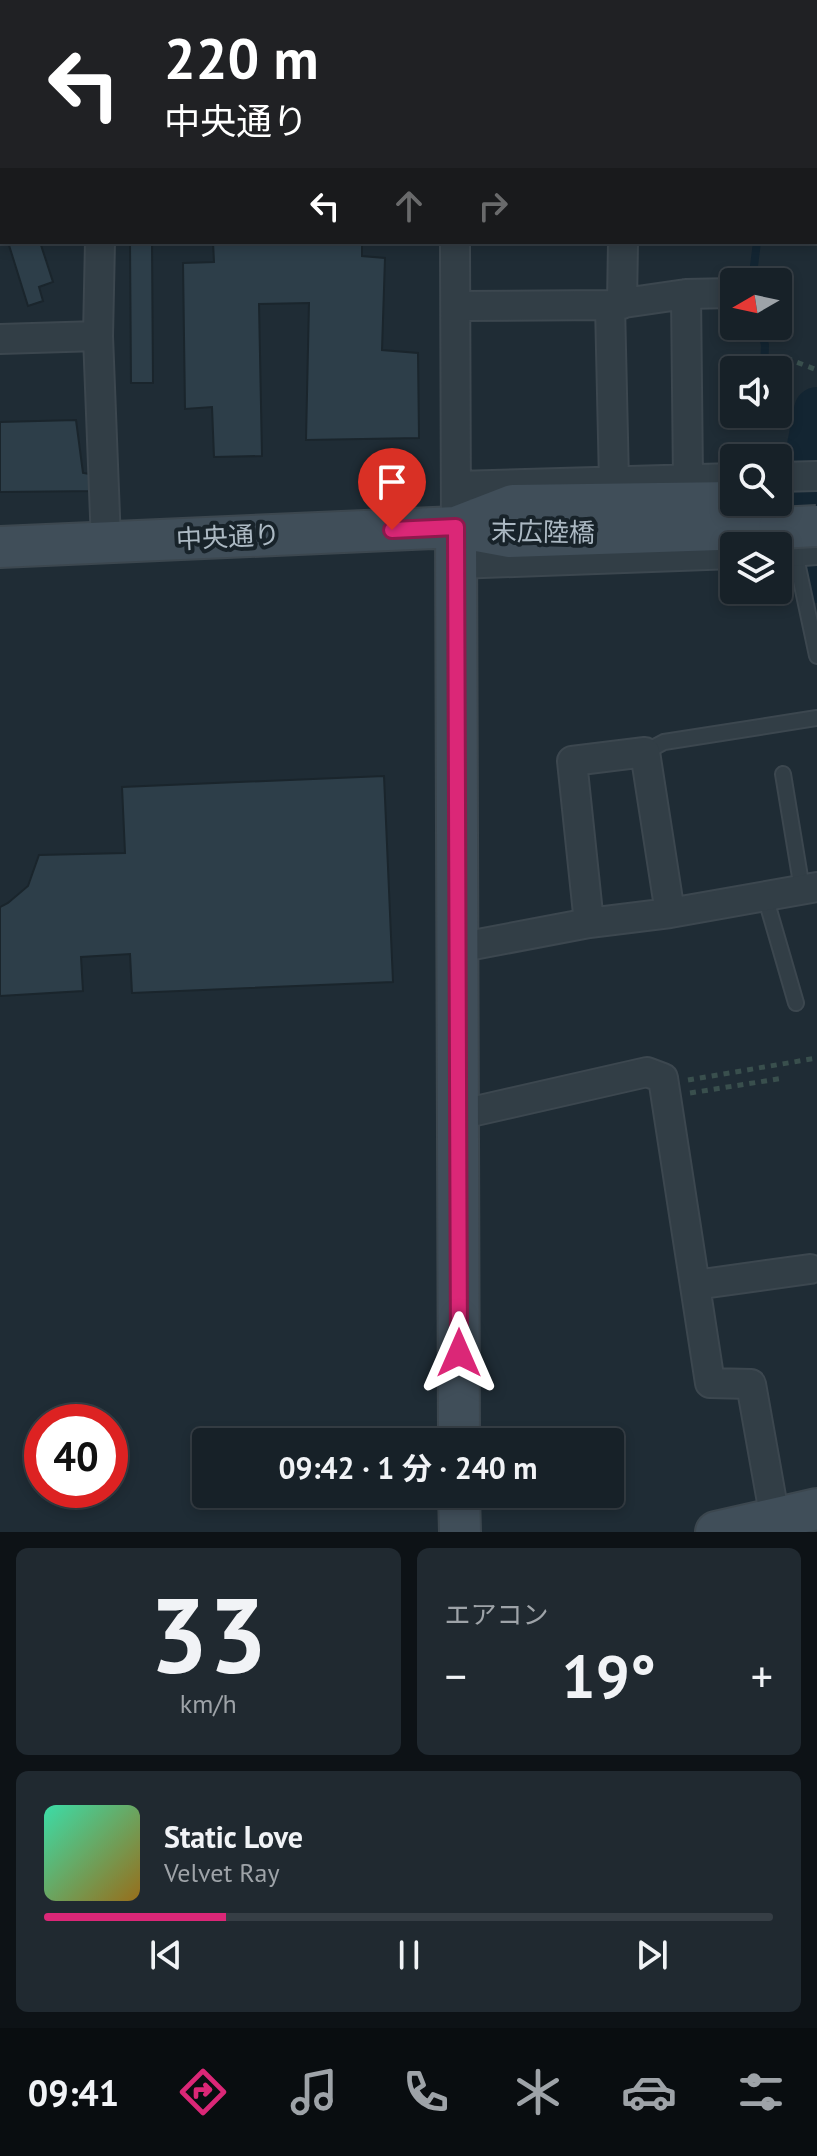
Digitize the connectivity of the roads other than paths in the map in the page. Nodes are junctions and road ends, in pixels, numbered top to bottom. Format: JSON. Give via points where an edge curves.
{"nodes":[{"id":1,"x":100,"y":244,"type":"edge"},
{"id":2,"x":455,"y":244,"type":"edge"},
{"id":3,"x":623,"y":244,"type":"edge"},
{"id":4,"x":720,"y":293,"type":"edge"},
{"id":5,"x":686,"y":294,"type":"junction"},
{"id":6,"x":616,"y":304,"type":"junction"},
{"id":7,"x":456,"y":306,"type":"junction"},
{"id":8,"x":98,"y":336,"type":"junction"},
{"id":9,"x":0,"y":339,"type":"edge"},
{"id":10,"x":720,"y":479,"type":"edge"},
{"id":11,"x":688,"y":480,"type":"junction"},
{"id":12,"x":614,"y":482,"type":"junction"},
{"id":13,"x":457,"y":486,"type":"junction"},
{"id":14,"x":720,"y":502,"type":"edge"},
{"id":15,"x":796,"y":517,"type":"edge"},
{"id":16,"x":106,"y":542,"type":"junction"},
{"id":17,"x":456,"y":546,"type":"junction"},
{"id":18,"x":0,"y":547,"type":"edge"},
{"id":19,"x":720,"y":554,"type":"edge"},
{"id":20,"x":817,"y":656,"type":"edge"},
{"id":21,"x":817,"y":718,"type":"edge"},
{"id":22,"x":645,"y":752,"type":"junction"},
{"id":23,"x":783,"y":774,"type":"dead end"},
{"id":24,"x":810,"y":888,"type":"edge"},
{"id":25,"x":765,"y":896,"type":"junction"},
{"id":26,"x":670,"y":913,"type":"junction"},
{"id":27,"x":589,"y":923,"type":"junction"},
{"id":28,"x":457,"y":948,"type":"junction"},
{"id":29,"x":796,"y":1003,"type":"dead end"},
{"id":30,"x":458,"y":1115,"type":"junction"},
{"id":31,"x":810,"y":1269,"type":"dead end"},
{"id":32,"x":695,"y":1285,"type":"junction"},
{"id":33,"x":459,"y":1428,"type":"edge"},
{"id":34,"x":459,"y":1508,"type":"edge"},
{"id":35,"x":817,"y":1509,"type":"edge"},
{"id":36,"x":775,"y":1519,"type":"junction"},
{"id":37,"x":460,"y":1532,"type":"edge"},
{"id":38,"x":716,"y":1532,"type":"edge"}],
"edges":[{"from":1,"to":8,"type":"street"},
{"from":2,"to":7,"type":"street"},
{"from":3,"to":6,"type":"street"},
{"from":4,"to":5,"type":"street"},
{"from":5,"to":6,"type":"street"},
{"from":5,"to":11,"type":"street"},
{"from":6,"to":7,"type":"street"},
{"from":6,"to":12,"type":"street"},
{"from":7,"to":13,"type":"street"},
{"from":8,"to":9,"type":"street"},
{"from":8,"to":16,"type":"street"},
{"from":10,"to":11,"type":"street"},
{"from":11,"to":12,"type":"street"},
{"from":12,"to":13,"type":"street"},
{"from":13,"to":17,"type":"street"},
{"from":14,"to":17,"type":"street","name":"末広陸橋","via":[[513,505]]},
{"from":15,"to":17,"type":"street","name":"末広陸橋","via":[[510,537]]},
{"from":15,"to":20,"type":"lane"},
{"from":16,"to":17,"type":"street","name":"中央通り"},
{"from":16,"to":18,"type":"street","name":"中央通り"},
{"from":17,"to":19,"type":"street"},
{"from":17,"to":28,"type":"street"},
{"from":21,"to":22,"type":"lane","via":[[664,742]]},
{"from":22,"to":26,"type":"street"},
{"from":22,"to":27,"type":"street","via":[[572,761]]},
{"from":23,"to":24,"type":"lane"},
{"from":24,"to":25,"type":"street"},
{"from":25,"to":26,"type":"street"},
{"from":25,"to":29,"type":"lane"},
{"from":26,"to":27,"type":"street"},
{"from":27,"to":28,"type":"street"},
{"from":28,"to":30,"type":"street"},
{"from":30,"to":32,"type":"street","via":[[647,1072],[664,1087]]},
{"from":30,"to":33,"type":"street"},
{"from":31,"to":32,"type":"street"},
{"from":32,"to":36,"type":"street","via":[[710,1383],[751,1384]]},
{"from":34,"to":37,"type":"street"},
{"from":35,"to":36,"type":"street"},
{"from":36,"to":38,"type":"street"}]}
